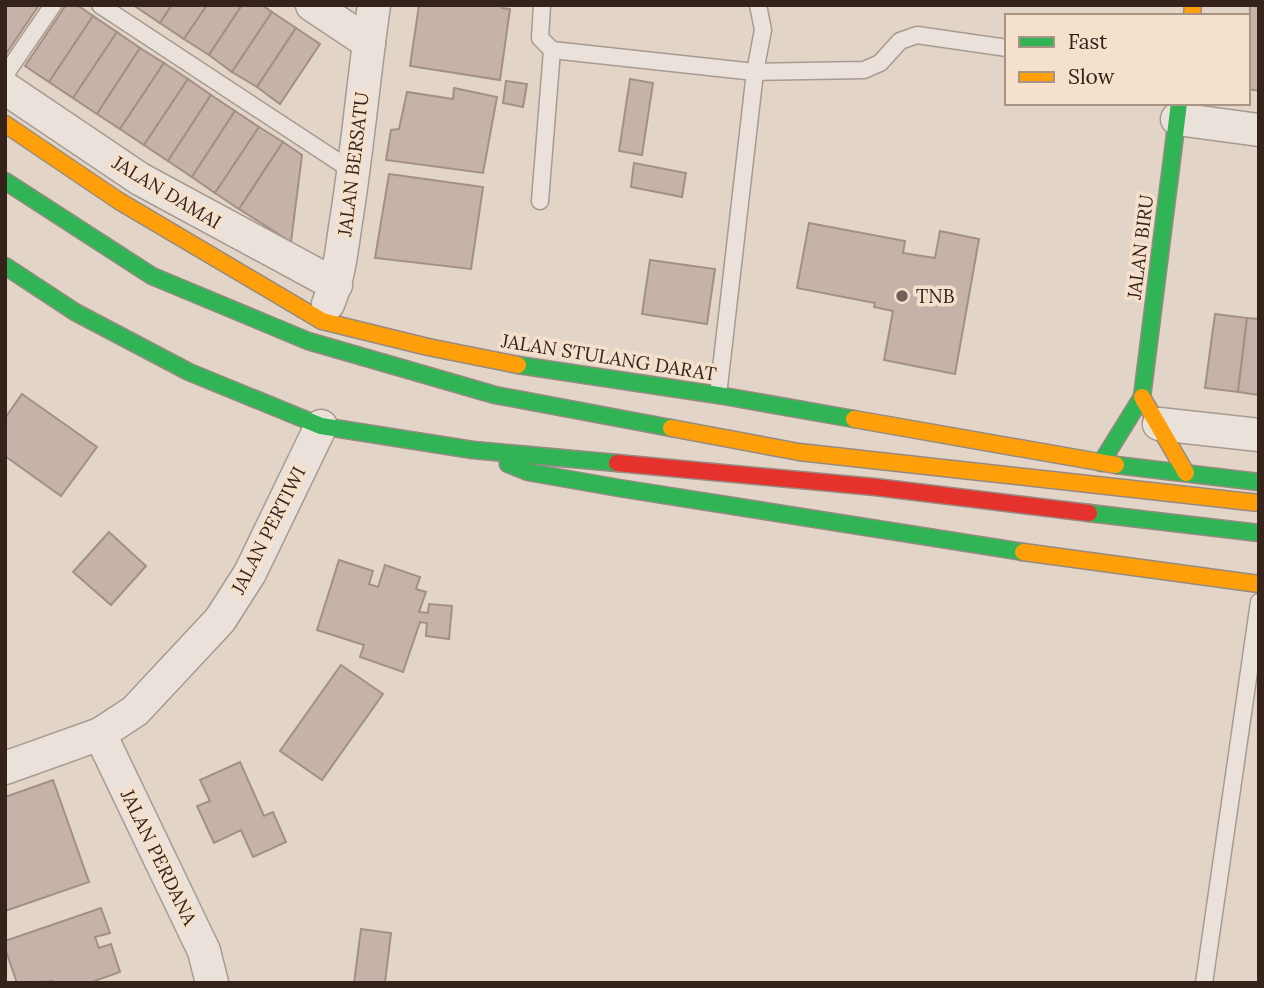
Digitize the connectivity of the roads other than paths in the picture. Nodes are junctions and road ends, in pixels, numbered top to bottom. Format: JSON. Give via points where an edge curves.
{"nodes":[{"id":1,"x":54,"y":5,"type":"edge"},
{"id":2,"x":100,"y":5,"type":"edge"},
{"id":3,"x":312,"y":5,"type":"edge"},
{"id":4,"x":374,"y":5,"type":"edge"},
{"id":5,"x":542,"y":5,"type":"edge"},
{"id":6,"x":758,"y":5,"type":"edge"},
{"id":7,"x":369,"y":43,"type":"junction"},
{"id":8,"x":1005,"y":48,"type":"edge"},
{"id":9,"x":552,"y":50,"type":"junction"},
{"id":10,"x":755,"y":72,"type":"junction"},
{"id":11,"x":5,"y":75,"type":"edge"},
{"id":12,"x":5,"y":88,"type":"edge"},
{"id":13,"x":1178,"y":111,"type":"edge"},
{"id":14,"x":5,"y":124,"type":"edge"},
{"id":15,"x":1259,"y":130,"type":"edge"},
{"id":16,"x":354,"y":172,"type":"junction"},
{"id":17,"x":5,"y":181,"type":"edge"},
{"id":18,"x":540,"y":201,"type":"dead end"},
{"id":19,"x":5,"y":266,"type":"edge"},
{"id":20,"x":336,"y":285,"type":"junction"},
{"id":21,"x":322,"y":321,"type":"junction"},
{"id":22,"x":718,"y":395,"type":"junction"},
{"id":23,"x":1142,"y":397,"type":"junction"},
{"id":24,"x":1159,"y":424,"type":"junction"},
{"id":25,"x":321,"y":426,"type":"junction"},
{"id":26,"x":1259,"y":435,"type":"edge"},
{"id":27,"x":473,"y":450,"type":"junction"},
{"id":28,"x":1101,"y":463,"type":"junction"},
{"id":29,"x":1186,"y":473,"type":"junction"},
{"id":30,"x":1259,"y":482,"type":"edge"},
{"id":31,"x":1259,"y":503,"type":"edge"},
{"id":32,"x":1259,"y":533,"type":"edge"},
{"id":33,"x":1259,"y":584,"type":"edge"},
{"id":34,"x":1258,"y":603,"type":"edge"},
{"id":35,"x":100,"y":734,"type":"junction"},
{"id":36,"x":5,"y":768,"type":"edge"},
{"id":37,"x":212,"y":983,"type":"edge"},
{"id":38,"x":1203,"y":983,"type":"edge"}],
"edges":[{"from":1,"to":11,"type":"lane"},
{"from":2,"to":16,"type":"lane"},
{"from":3,"to":7,"type":"street"},
{"from":4,"to":7,"type":"street","name":"JALAN BERSATU"},
{"from":5,"to":9,"type":"lane","via":[[540,38]]},
{"from":6,"to":10,"type":"lane","via":[[763,30]]},
{"from":7,"to":16,"type":"street","name":"JALAN BERSATU"},
{"from":8,"to":10,"type":"lane","via":[[917,34],[900,41],[880,63],[864,70]]},
{"from":9,"to":10,"type":"lane"},
{"from":9,"to":18,"type":"lane"},
{"from":10,"to":22,"type":"lane"},
{"from":12,"to":20,"type":"street","name":"JALAN DAMAI","via":[[141,179]]},
{"from":13,"to":15,"type":"street"},
{"from":13,"to":23,"type":"main road","name":"JALAN BIRU"},
{"from":14,"to":21,"type":"main road","name":"JALAN STULANG DARAT","via":[[119,201]]},
{"from":16,"to":20,"type":"street","name":"JALAN BERSATU"},
{"from":17,"to":31,"type":"main road","via":[[152,276],[309,341],[495,395],[799,452]]},
{"from":19,"to":25,"type":"main road","via":[[75,312],[189,372]]},
{"from":20,"to":21,"type":"street","name":"JALAN BERSATU"},
{"from":21,"to":22,"type":"main road","name":"JALAN STULANG DARAT","via":[[550,370]]},
{"from":22,"to":28,"type":"main road","name":"JALAN STULANG DARAT"},
{"from":23,"to":24,"type":"main road"},
{"from":23,"to":28,"type":"main road","name":"JALAN BIRU"},
{"from":24,"to":26,"type":"street"},
{"from":24,"to":29,"type":"main road"},
{"from":25,"to":27,"type":"main road"},
{"from":25,"to":35,"type":"street","name":"JALAN PERTIWI","via":[[250,573],[220,620],[135,711]]},
{"from":27,"to":32,"type":"main road","via":[[875,487]]},
{"from":27,"to":33,"type":"main road","via":[[528,472],[682,500]]},
{"from":28,"to":29,"type":"main road","name":"JALAN STULANG DARAT"},
{"from":29,"to":30,"type":"main road","name":"JALAN STULANG DARAT"},
{"from":34,"to":38,"type":"lane"},
{"from":35,"to":36,"type":"street","name":"JALAN PERTIWI"},
{"from":35,"to":37,"type":"street","name":"JALAN PERDANA","via":[[204,951]]}]}
